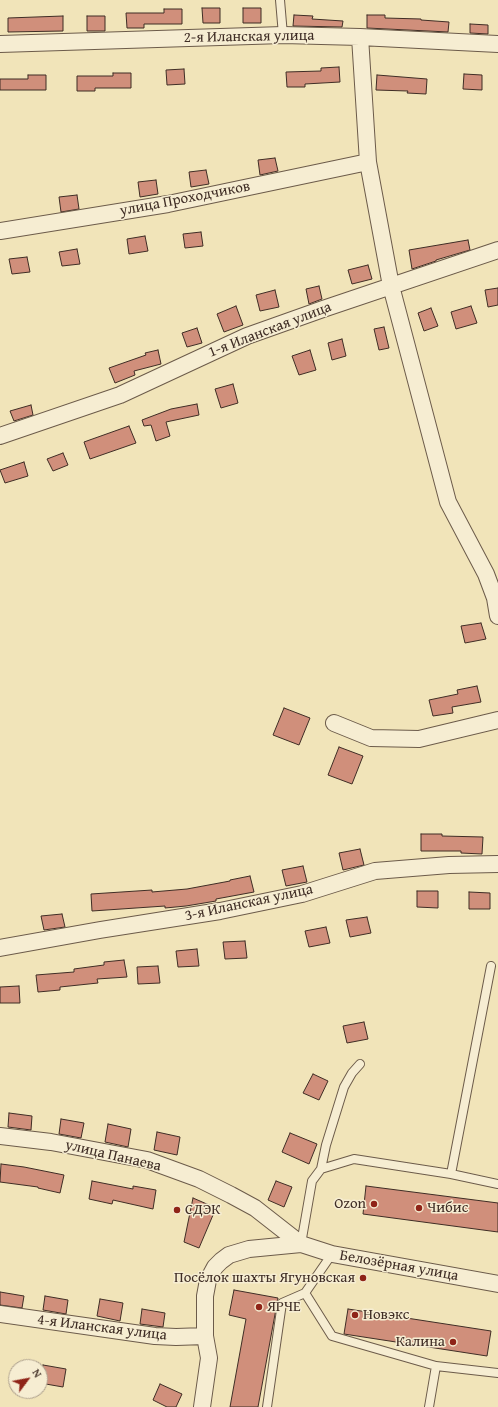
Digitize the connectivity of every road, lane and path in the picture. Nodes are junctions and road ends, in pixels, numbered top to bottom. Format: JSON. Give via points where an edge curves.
{"nodes":[{"id":1,"x":280,"y":0,"type":"edge"},
{"id":2,"x":283,"y":35,"type":"junction"},
{"id":3,"x":360,"y":37,"type":"junction"},
{"id":4,"x":0,"y":44,"type":"edge"},
{"id":5,"x":498,"y":44,"type":"edge"},
{"id":6,"x":368,"y":162,"type":"junction"},
{"id":7,"x":0,"y":231,"type":"edge"},
{"id":8,"x":498,"y":250,"type":"edge"},
{"id":9,"x":391,"y":286,"type":"junction"},
{"id":10,"x":0,"y":436,"type":"edge"},
{"id":11,"x":498,"y":616,"type":"edge"},
{"id":12,"x":498,"y":720,"type":"edge"},
{"id":13,"x":334,"y":723,"type":"dead end"},
{"id":14,"x":498,"y":864,"type":"edge"},
{"id":15,"x":0,"y":948,"type":"edge"},
{"id":16,"x":491,"y":966,"type":"dead end"},
{"id":17,"x":360,"y":1064,"type":"dead end"},
{"id":18,"x":0,"y":1136,"type":"edge"},
{"id":19,"x":321,"y":1169,"type":"junction"},
{"id":20,"x":451,"y":1174,"type":"junction"},
{"id":21,"x":498,"y":1184,"type":"edge"},
{"id":22,"x":301,"y":1244,"type":"junction"},
{"id":23,"x":332,"y":1254,"type":"junction"},
{"id":24,"x":498,"y":1284,"type":"edge"},
{"id":25,"x":304,"y":1293,"type":"junction"},
{"id":26,"x":0,"y":1314,"type":"edge"},
{"id":27,"x":205,"y":1336,"type":"junction"},
{"id":28,"x":436,"y":1366,"type":"junction"},
{"id":29,"x":498,"y":1373,"type":"edge"},
{"id":30,"x":202,"y":1407,"type":"edge"},
{"id":31,"x":267,"y":1407,"type":"edge"},
{"id":32,"x":430,"y":1407,"type":"edge"}],
"edges":[{"from":1,"to":2,"type":"lane"},
{"from":2,"to":3,"type":"street","name":"2-я Иланская улица"},
{"from":2,"to":4,"type":"street","name":"2-я Иланская улица"},
{"from":3,"to":5,"type":"street","name":"2-я Иланская улица"},
{"from":3,"to":6,"type":"street"},
{"from":6,"to":7,"type":"street","name":"улица Проходчиков","via":[[168,204]]},
{"from":6,"to":9,"type":"street"},
{"from":8,"to":9,"type":"street","name":"1-я Иланская улица"},
{"from":9,"to":10,"type":"street","name":"1-я Иланская улица","via":[[247,336],[120,396]]},
{"from":9,"to":11,"type":"street","via":[[448,502],[486,574],[495,598]]},
{"from":12,"to":13,"type":"street","via":[[419,739],[371,738]]},
{"from":14,"to":15,"type":"street","name":"3-я Иланская улица","via":[[392,868],[302,894],[220,912]]},
{"from":16,"to":20,"type":"lane"},
{"from":17,"to":19,"type":"lane","via":[[344,1087]]},
{"from":18,"to":22,"type":"street","name":"улица Панаева","via":[[52,1142],[147,1160],[199,1179],[255,1208]]},
{"from":19,"to":20,"type":"lane","via":[[354,1159]]},
{"from":19,"to":22,"type":"lane","via":[[312,1181]]},
{"from":20,"to":21,"type":"lane"},
{"from":22,"to":23,"type":"street","name":"Белозёрная улица"},
{"from":22,"to":27,"type":"street","via":[[249,1249],[220,1261],[208,1280],[204,1312]]},
{"from":23,"to":24,"type":"street","name":"Белозёрная улица"},
{"from":23,"to":25,"type":"lane"},
{"from":25,"to":28,"type":"lane","via":[[332,1336]]},
{"from":25,"to":31,"type":"lane","via":[[282,1303]]},
{"from":26,"to":27,"type":"street","name":"4-я Иланская улица","via":[[155,1336]]},
{"from":27,"to":30,"type":"street","via":[[209,1358]]},
{"from":28,"to":29,"type":"lane"},
{"from":28,"to":32,"type":"lane"}]}
